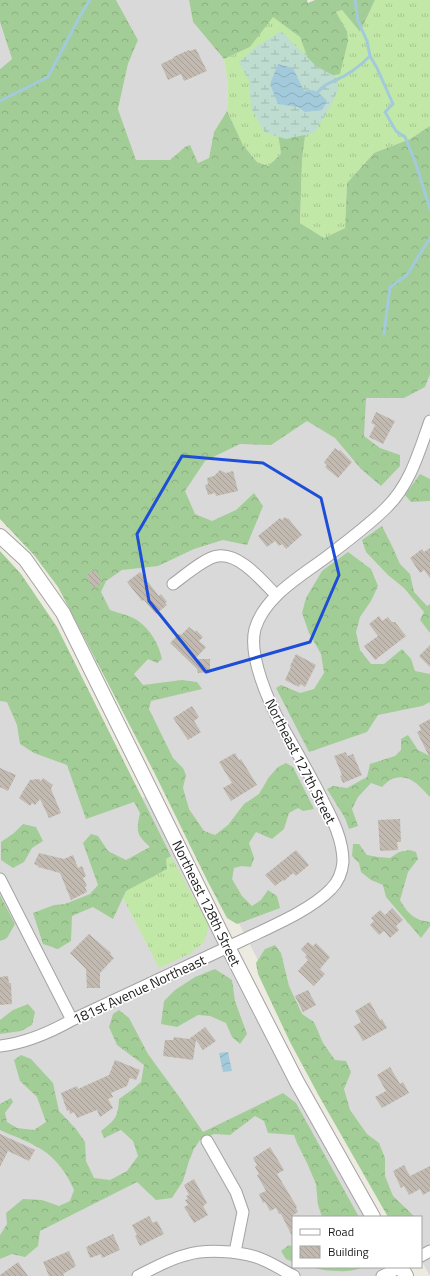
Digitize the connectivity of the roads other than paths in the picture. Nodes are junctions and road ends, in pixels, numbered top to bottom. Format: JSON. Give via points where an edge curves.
{"nodes":[{"id":1,"x":430,"y":421,"type":"edge"},
{"id":2,"x":0,"y":536,"type":"edge"},
{"id":3,"x":173,"y":584,"type":"dead end"},
{"id":4,"x":276,"y":595,"type":"junction"},
{"id":5,"x":343,"y":862,"type":"joint"},
{"id":6,"x":0,"y":879,"type":"edge"},
{"id":7,"x":228,"y":947,"type":"junction"},
{"id":8,"x":72,"y":1020,"type":"junction"},
{"id":9,"x":0,"y":1046,"type":"edge"},
{"id":10,"x":207,"y":1141,"type":"dead end"},
{"id":11,"x":372,"y":1216,"type":"edge"},
{"id":12,"x":235,"y":1252,"type":"junction"},
{"id":13,"x":399,"y":1268,"type":"edge"},
{"id":14,"x":138,"y":1276,"type":"edge"},
{"id":15,"x":294,"y":1276,"type":"edge"},
{"id":16,"x":382,"y":1276,"type":"edge"}],
"edges":[{"from":1,"to":4,"type":"street","name":"Northeast 127th Street","via":[[405,485],[387,508]]},
{"from":2,"to":7,"type":"street","name":"Northeast 128th Street","via":[[25,559],[64,613]]},
{"from":3,"to":4,"type":"street","via":[[205,561],[218,556],[231,557],[246,566]]},
{"from":4,"to":5,"type":"street","name":"Northeast 127th Street","via":[[260,616],[255,630],[257,664],[272,708],[334,822]]},
{"from":5,"to":7,"type":"street","name":"181st Avenue Northeast","via":[[340,877],[332,889],[312,904]]},
{"from":6,"to":8,"type":"street"},
{"from":7,"to":8,"type":"street","name":"181st Avenue Northeast"},
{"from":7,"to":11,"type":"street","name":"Northeast 128th Street","via":[[297,1082]]},
{"from":8,"to":9,"type":"street","name":"181st Avenue Northeast","via":[[30,1040]]},
{"from":10,"to":12,"type":"street","via":[[236,1192],[243,1212]]},
{"from":12,"to":14,"type":"street","via":[[187,1254]]},
{"from":12,"to":15,"type":"street","via":[[256,1257]]},
{"from":13,"to":16,"type":"street"}]}
